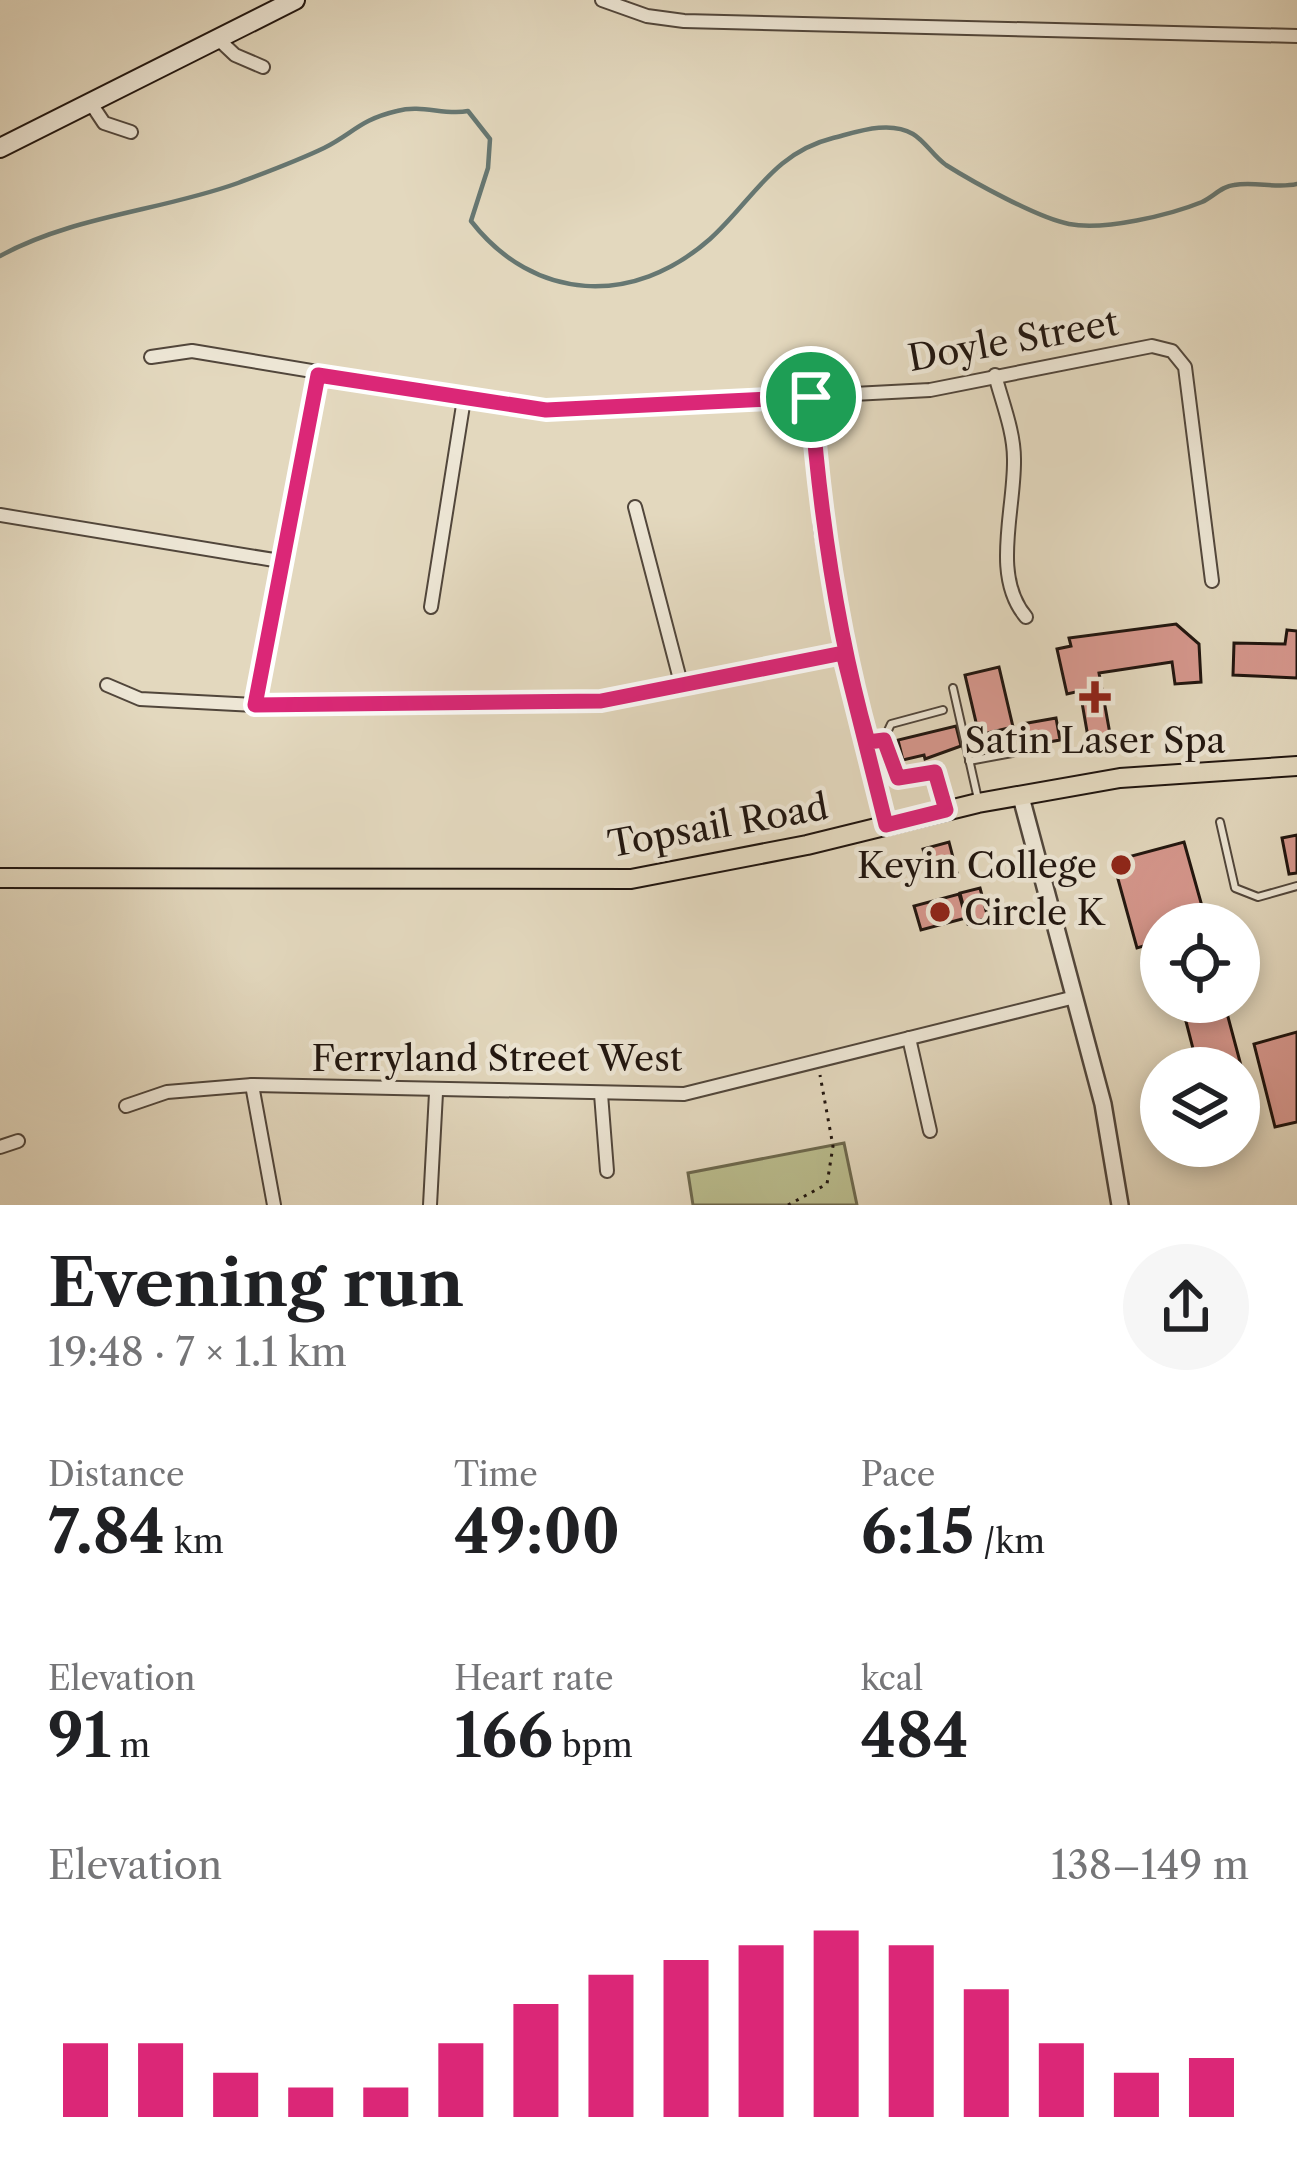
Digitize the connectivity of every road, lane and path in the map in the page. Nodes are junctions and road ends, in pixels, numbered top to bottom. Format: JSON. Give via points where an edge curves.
{"nodes":[{"id":1,"x":295,"y":0,"type":"edge"},
{"id":2,"x":602,"y":0,"type":"edge"},
{"id":3,"x":1297,"y":36,"type":"edge"},
{"id":4,"x":216,"y":37,"type":"junction"},
{"id":5,"x":263,"y":67,"type":"dead end"},
{"id":6,"x":90,"y":103,"type":"junction"},
{"id":7,"x":131,"y":132,"type":"dead end"},
{"id":8,"x":4,"y":145,"type":"edge"},
{"id":9,"x":151,"y":357,"type":"dead end"},
{"id":10,"x":318,"y":375,"type":"junction"},
{"id":11,"x":995,"y":375,"type":"junction"},
{"id":12,"x":811,"y":397,"type":"junction"},
{"id":13,"x":464,"y":399,"type":"junction"},
{"id":14,"x":635,"y":507,"type":"dead end"},
{"id":15,"x":0,"y":515,"type":"edge"},
{"id":16,"x":280,"y":561,"type":"junction"},
{"id":17,"x":1213,"y":580,"type":"dead end"},
{"id":18,"x":431,"y":607,"type":"dead end"},
{"id":19,"x":1026,"y":617,"type":"dead end"},
{"id":20,"x":843,"y":653,"type":"junction"},
{"id":21,"x":107,"y":685,"type":"dead end"},
{"id":22,"x":682,"y":688,"type":"junction"},
{"id":23,"x":953,"y":688,"type":"dead end"},
{"id":24,"x":255,"y":705,"type":"junction"},
{"id":25,"x":944,"y":710,"type":"dead end"},
{"id":26,"x":884,"y":740,"type":"junction"},
{"id":27,"x":868,"y":742,"type":"junction"},
{"id":28,"x":1012,"y":753,"type":"dead end"},
{"id":29,"x":969,"y":761,"type":"junction"},
{"id":30,"x":1297,"y":766,"type":"edge"},
{"id":31,"x":1021,"y":797,"type":"junction"},
{"id":32,"x":979,"y":802,"type":"junction"},
{"id":33,"x":946,"y":810,"type":"junction"},
{"id":34,"x":1220,"y":822,"type":"dead end"},
{"id":35,"x":886,"y":825,"type":"junction"},
{"id":36,"x":0,"y":878,"type":"edge"},
{"id":37,"x":1297,"y":886,"type":"edge"},
{"id":38,"x":1075,"y":997,"type":"junction"},
{"id":39,"x":909,"y":1038,"type":"junction"},
{"id":40,"x":817,"y":1058,"type":"junction"},
{"id":41,"x":252,"y":1085,"type":"junction"},
{"id":42,"x":436,"y":1093,"type":"junction"},
{"id":43,"x":601,"y":1094,"type":"junction"},
{"id":44,"x":126,"y":1106,"type":"dead end"},
{"id":45,"x":930,"y":1131,"type":"dead end"},
{"id":46,"x":18,"y":1141,"type":"dead end"},
{"id":47,"x":0,"y":1147,"type":"edge"},
{"id":48,"x":607,"y":1171,"type":"dead end"},
{"id":49,"x":274,"y":1205,"type":"edge"},
{"id":50,"x":430,"y":1205,"type":"edge"},
{"id":51,"x":788,"y":1205,"type":"edge"},
{"id":52,"x":1120,"y":1205,"type":"edge"}],
"edges":[{"from":1,"to":4,"type":"main road"},
{"from":2,"to":3,"type":"street","via":[[684,21]]},
{"from":4,"to":5,"type":"street"},
{"from":4,"to":6,"type":"main road"},
{"from":6,"to":7,"type":"street","via":[[104,124]]},
{"from":6,"to":8,"type":"main road"},
{"from":9,"to":10,"type":"street","name":"Doyle Street","via":[[192,351]]},
{"from":10,"to":13,"type":"street","name":"Doyle Street"},
{"from":10,"to":16,"type":"street"},
{"from":11,"to":12,"type":"street","name":"Doyle Street","via":[[930,390]]},
{"from":11,"to":17,"type":"street","name":"Doyle Street","via":[[1129,348],[1172,351],[1189,388]]},
{"from":11,"to":19,"type":"street","via":[[1015,458],[1008,571],[1012,601]]},
{"from":12,"to":13,"type":"street","name":"Doyle Street","via":[[546,410]]},
{"from":12,"to":20,"type":"street","via":[[821,529]]},
{"from":13,"to":18,"type":"street"},
{"from":14,"to":22,"type":"street"},
{"from":15,"to":16,"type":"street"},
{"from":16,"to":24,"type":"street"},
{"from":20,"to":22,"type":"street"},
{"from":20,"to":27,"type":"street"},
{"from":21,"to":24,"type":"street","via":[[140,699]]},
{"from":22,"to":24,"type":"street","via":[[601,701]]},
{"from":23,"to":29,"type":"lane"},
{"from":25,"to":26,"type":"lane","via":[[891,724]]},
{"from":26,"to":27,"type":"lane"},
{"from":26,"to":33,"type":"lane","via":[[898,778],[935,772]]},
{"from":27,"to":35,"type":"street"},
{"from":28,"to":29,"type":"lane"},
{"from":29,"to":32,"type":"lane"},
{"from":30,"to":31,"type":"main road","name":"Topsail Road","via":[[1120,778]]},
{"from":31,"to":32,"type":"main road","name":"Topsail Road"},
{"from":31,"to":38,"type":"street"},
{"from":32,"to":33,"type":"main road","name":"Topsail Road"},
{"from":33,"to":35,"type":"main road","name":"Topsail Road"},
{"from":34,"to":37,"type":"lane","via":[[1235,888],[1258,897]]},
{"from":35,"to":36,"type":"main road","name":"Topsail Road","via":[[631,879]]},
{"from":38,"to":39,"type":"street","name":"Ferryland Street West"},
{"from":38,"to":52,"type":"street"},
{"from":39,"to":40,"type":"street","name":"Ferryland Street West"},
{"from":39,"to":45,"type":"street"},
{"from":40,"to":43,"type":"street","name":"Ferryland Street West","via":[[684,1094]]},
{"from":40,"to":51,"type":"path","via":[[833,1146],[826,1184]]},
{"from":41,"to":42,"type":"street","name":"Ferryland Street West"},
{"from":41,"to":44,"type":"street","name":"Ferryland Street West","via":[[166,1092]]},
{"from":41,"to":49,"type":"street"},
{"from":42,"to":43,"type":"street","name":"Ferryland Street West"},
{"from":42,"to":50,"type":"street"},
{"from":43,"to":48,"type":"street"},
{"from":46,"to":47,"type":"street"}]}
